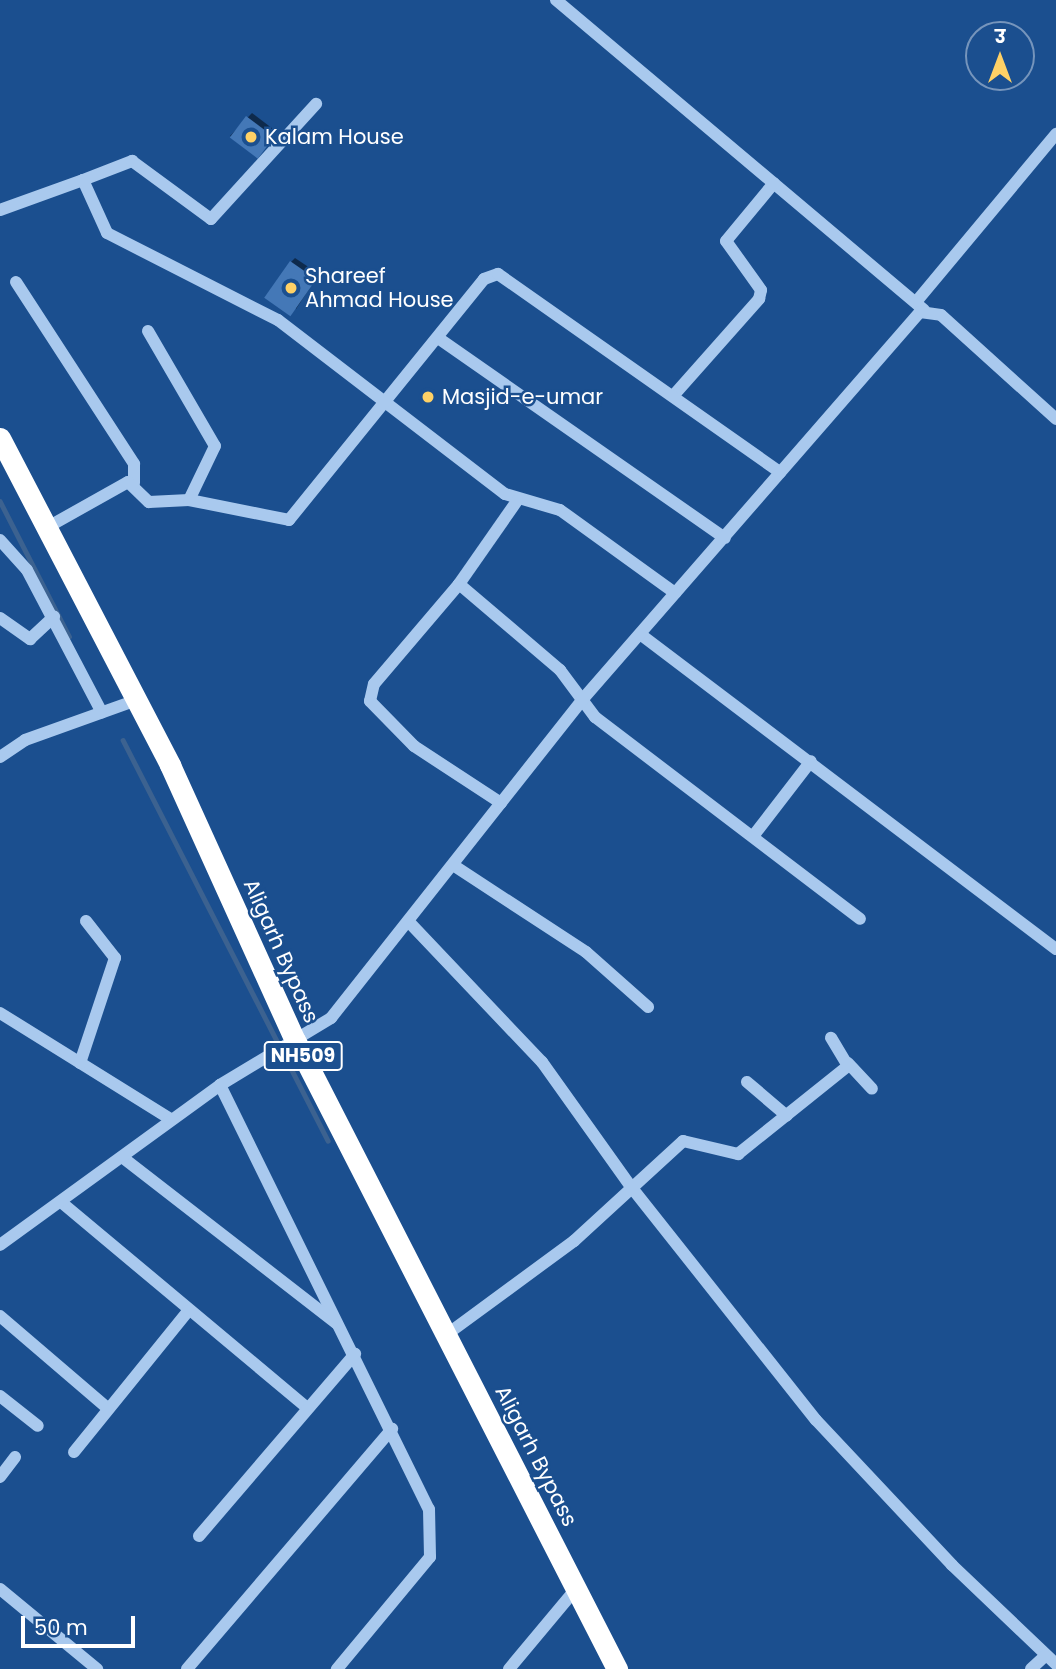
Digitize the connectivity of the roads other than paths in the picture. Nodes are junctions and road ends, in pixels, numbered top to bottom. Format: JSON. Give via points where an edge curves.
{"nodes":[{"id":1,"x":556,"y":0,"type":"edge"},
{"id":2,"x":316,"y":104,"type":"dead end"},
{"id":3,"x":1056,"y":134,"type":"edge"},
{"id":4,"x":83,"y":180,"type":"junction"},
{"id":5,"x":774,"y":183,"type":"junction"},
{"id":6,"x":0,"y":210,"type":"edge"},
{"id":7,"x":16,"y":282,"type":"dead end"},
{"id":8,"x":920,"y":306,"type":"junction"},
{"id":9,"x":148,"y":331,"type":"dead end"},
{"id":10,"x":441,"y":340,"type":"junction"},
{"id":11,"x":673,"y":396,"type":"junction"},
{"id":12,"x":386,"y":408,"type":"junction"},
{"id":13,"x":1056,"y":419,"type":"edge"},
{"id":14,"x":0,"y":438,"type":"edge"},
{"id":15,"x":780,"y":472,"type":"junction"},
{"id":16,"x":134,"y":483,"type":"junction"},
{"id":17,"x":189,"y":500,"type":"junction"},
{"id":18,"x":517,"y":501,"type":"junction"},
{"id":19,"x":46,"y":528,"type":"junction"},
{"id":20,"x":725,"y":538,"type":"junction"},
{"id":21,"x":0,"y":540,"type":"edge"},
{"id":22,"x":460,"y":584,"type":"junction"},
{"id":23,"x":676,"y":593,"type":"junction"},
{"id":24,"x":54,"y":617,"type":"junction"},
{"id":25,"x":0,"y":618,"type":"edge"},
{"id":26,"x":640,"y":634,"type":"junction"},
{"id":27,"x":137,"y":700,"type":"junction"},
{"id":28,"x":582,"y":700,"type":"junction"},
{"id":29,"x":102,"y":713,"type":"junction"},
{"id":30,"x":0,"y":758,"type":"edge"},
{"id":31,"x":811,"y":761,"type":"junction"},
{"id":32,"x":501,"y":803,"type":"junction"},
{"id":33,"x":754,"y":835,"type":"junction"},
{"id":34,"x":453,"y":865,"type":"junction"},
{"id":35,"x":860,"y":919,"type":"dead end"},
{"id":36,"x":86,"y":921,"type":"dead end"},
{"id":37,"x":408,"y":921,"type":"junction"},
{"id":38,"x":1056,"y":949,"type":"edge"},
{"id":39,"x":648,"y":1007,"type":"dead end"},
{"id":40,"x":0,"y":1013,"type":"edge"},
{"id":41,"x":831,"y":1038,"type":"dead end"},
{"id":42,"x":291,"y":1043,"type":"junction"},
{"id":43,"x":80,"y":1063,"type":"junction"},
{"id":44,"x":848,"y":1063,"type":"junction"},
{"id":45,"x":747,"y":1082,"type":"dead end"},
{"id":46,"x":220,"y":1084,"type":"junction"},
{"id":47,"x":872,"y":1088,"type":"dead end"},
{"id":48,"x":788,"y":1116,"type":"junction"},
{"id":49,"x":170,"y":1119,"type":"junction"},
{"id":50,"x":122,"y":1157,"type":"junction"},
{"id":51,"x":632,"y":1188,"type":"junction"},
{"id":52,"x":61,"y":1202,"type":"junction"},
{"id":53,"x":0,"y":1245,"type":"edge"},
{"id":54,"x":188,"y":1311,"type":"junction"},
{"id":55,"x":0,"y":1316,"type":"edge"},
{"id":56,"x":339,"y":1325,"type":"junction"},
{"id":57,"x":446,"y":1335,"type":"junction"},
{"id":58,"x":355,"y":1354,"type":"junction"},
{"id":59,"x":0,"y":1396,"type":"edge"},
{"id":60,"x":305,"y":1406,"type":"junction"},
{"id":61,"x":106,"y":1408,"type":"junction"},
{"id":62,"x":38,"y":1426,"type":"dead end"},
{"id":63,"x":392,"y":1429,"type":"junction"},
{"id":64,"x":74,"y":1452,"type":"dead end"},
{"id":65,"x":15,"y":1457,"type":"dead end"},
{"id":66,"x":0,"y":1477,"type":"edge"},
{"id":67,"x":199,"y":1536,"type":"dead end"},
{"id":68,"x":0,"y":1589,"type":"edge"},
{"id":69,"x":576,"y":1589,"type":"junction"},
{"id":70,"x":1051,"y":1660,"type":"edge"},
{"id":71,"x":97,"y":1669,"type":"edge"},
{"id":72,"x":187,"y":1669,"type":"edge"},
{"id":73,"x":337,"y":1669,"type":"edge"},
{"id":74,"x":509,"y":1669,"type":"edge"},
{"id":75,"x":617,"y":1669,"type":"edge"},
{"id":76,"x":1031,"y":1669,"type":"edge"}],
"edges":[{"from":1,"to":5,"type":"street"},
{"from":2,"to":4,"type":"street","via":[[211,219],[132,161]]},
{"from":3,"to":8,"type":"street"},
{"from":4,"to":6,"type":"street"},
{"from":4,"to":12,"type":"street","via":[[103,229],[278,320]]},
{"from":5,"to":8,"type":"street"},
{"from":5,"to":11,"type":"street","via":[[726,241],[761,295]]},
{"from":7,"to":16,"type":"street","via":[[134,464]]},
{"from":8,"to":13,"type":"street","via":[[942,315]]},
{"from":8,"to":15,"type":"street"},
{"from":9,"to":17,"type":"street","via":[[215,446]]},
{"from":10,"to":11,"type":"street","via":[[484,279],[498,274]]},
{"from":10,"to":12,"type":"street"},
{"from":10,"to":20,"type":"street"},
{"from":11,"to":15,"type":"street"},
{"from":12,"to":17,"type":"street","via":[[289,520]]},
{"from":12,"to":18,"type":"street"},
{"from":14,"to":19,"type":"highway","name":"Aligarh Bypass","number":"NH509"},
{"from":15,"to":20,"type":"street"},
{"from":16,"to":17,"type":"street","via":[[149,502]]},
{"from":16,"to":19,"type":"street"},
{"from":18,"to":22,"type":"street"},
{"from":18,"to":23,"type":"street","via":[[560,510]]},
{"from":19,"to":27,"type":"highway","name":"Aligarh Bypass","number":"NH509"},
{"from":20,"to":23,"type":"street"},
{"from":21,"to":24,"type":"street"},
{"from":22,"to":28,"type":"street","via":[[560,670]]},
{"from":22,"to":32,"type":"street","via":[[374,684],[370,701],[414,746]]},
{"from":23,"to":26,"type":"street"},
{"from":24,"to":25,"type":"street","via":[[30,639]]},
{"from":24,"to":29,"type":"street"},
{"from":26,"to":28,"type":"street"},
{"from":26,"to":31,"type":"street"},
{"from":27,"to":29,"type":"street"},
{"from":27,"to":42,"type":"highway","name":"Aligarh Bypass","number":"NH509"},
{"from":28,"to":32,"type":"street"},
{"from":28,"to":33,"type":"street","via":[[595,717]]},
{"from":29,"to":30,"type":"street","via":[[25,740]]},
{"from":31,"to":33,"type":"street"},
{"from":31,"to":38,"type":"street"},
{"from":32,"to":34,"type":"street"},
{"from":33,"to":35,"type":"street"},
{"from":34,"to":37,"type":"street"},
{"from":34,"to":39,"type":"street","via":[[535,925],[586,952]]},
{"from":36,"to":43,"type":"street","via":[[115,958]]},
{"from":37,"to":42,"type":"street","via":[[331,1018]]},
{"from":37,"to":51,"type":"street","via":[[542,1062]]},
{"from":40,"to":43,"type":"street"},
{"from":41,"to":44,"type":"street"},
{"from":42,"to":46,"type":"street"},
{"from":42,"to":57,"type":"highway","name":"Aligarh Bypass","number":"NH509"},
{"from":43,"to":49,"type":"street"},
{"from":44,"to":47,"type":"street"},
{"from":44,"to":48,"type":"street"},
{"from":45,"to":48,"type":"street"},
{"from":46,"to":49,"type":"street"},
{"from":46,"to":56,"type":"street"},
{"from":48,"to":51,"type":"street","via":[[734,1157],[683,1141]]},
{"from":49,"to":50,"type":"street"},
{"from":50,"to":52,"type":"street"},
{"from":50,"to":56,"type":"street"},
{"from":51,"to":57,"type":"street","via":[[545,1264]]},
{"from":51,"to":70,"type":"street","via":[[816,1420]]},
{"from":52,"to":53,"type":"street"},
{"from":52,"to":54,"type":"street"},
{"from":54,"to":60,"type":"street"},
{"from":54,"to":61,"type":"street"},
{"from":55,"to":61,"type":"street"},
{"from":56,"to":58,"type":"street"},
{"from":57,"to":69,"type":"highway","name":"Aligarh Bypass","number":"NH509"},
{"from":58,"to":60,"type":"street"},
{"from":58,"to":63,"type":"street"},
{"from":59,"to":62,"type":"street"},
{"from":60,"to":67,"type":"street"},
{"from":61,"to":64,"type":"street"},
{"from":63,"to":72,"type":"street"},
{"from":63,"to":73,"type":"street","via":[[426,1496],[433,1550]]},
{"from":65,"to":66,"type":"street"},
{"from":68,"to":71,"type":"street"},
{"from":69,"to":74,"type":"street"},
{"from":69,"to":75,"type":"highway","name":"Aligarh Bypass","number":"NH509"},
{"from":70,"to":76,"type":"street"}]}
